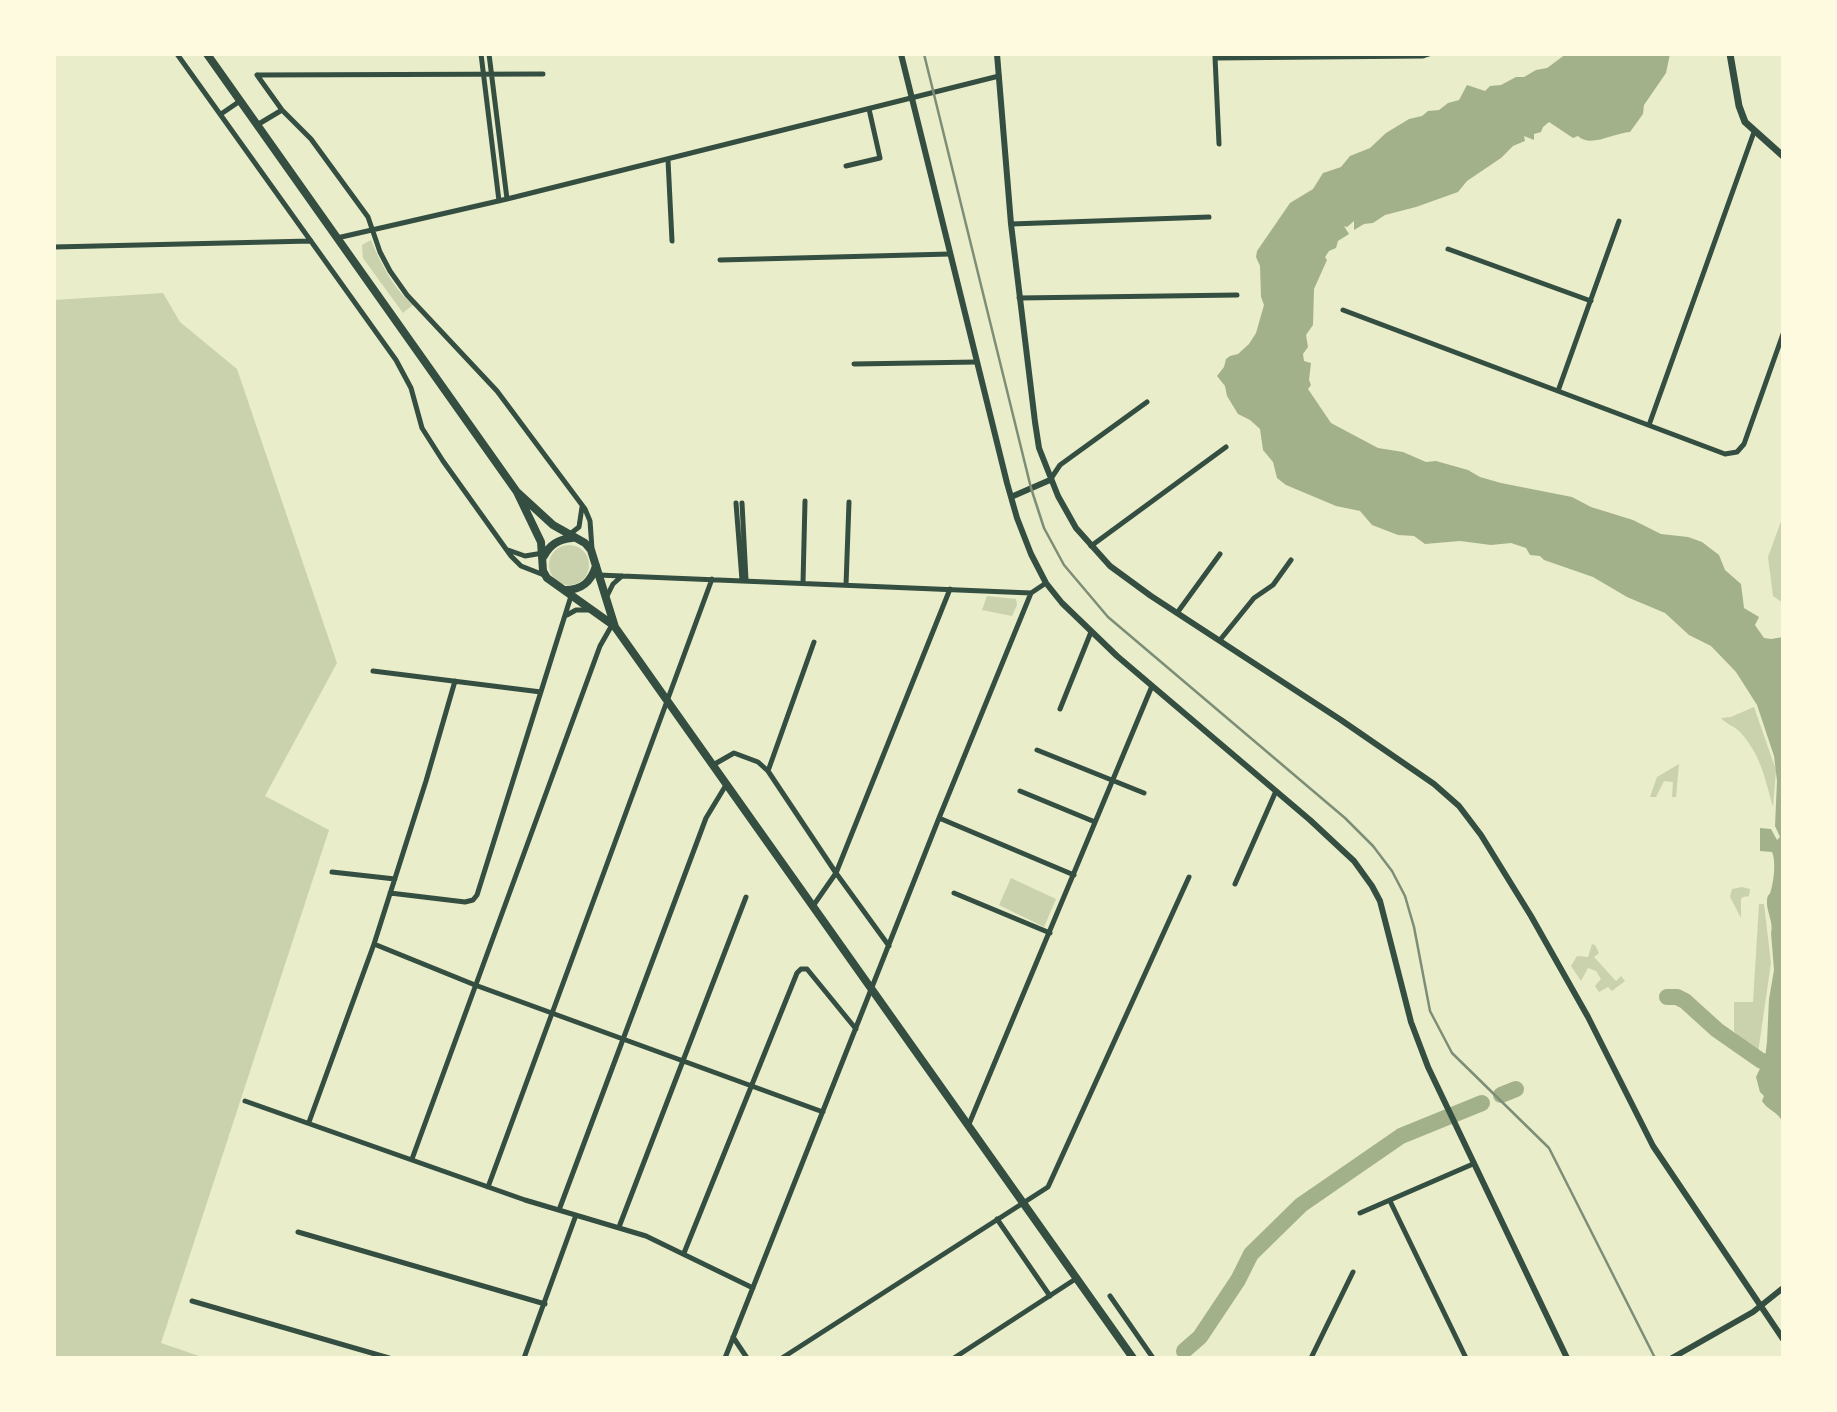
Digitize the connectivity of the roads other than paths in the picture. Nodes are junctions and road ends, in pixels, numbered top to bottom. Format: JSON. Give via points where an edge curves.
{"nodes":[{"id":1,"x":177,"y":54,"type":"edge"},
{"id":2,"x":207,"y":54,"type":"edge"},
{"id":3,"x":481,"y":54,"type":"edge"},
{"id":4,"x":489,"y":54,"type":"edge"},
{"id":5,"x":901,"y":54,"type":"edge"},
{"id":6,"x":997,"y":54,"type":"edge"},
{"id":7,"x":1429,"y":54,"type":"edge"},
{"id":8,"x":1730,"y":54,"type":"edge"},
{"id":9,"x":1215,"y":56,"type":"edge"},
{"id":10,"x":543,"y":74,"type":"dead end"},
{"id":11,"x":484,"y":75,"type":"junction"},
{"id":12,"x":492,"y":75,"type":"junction"},
{"id":13,"x":999,"y":76,"type":"junction"},
{"id":14,"x":912,"y":98,"type":"junction"},
{"id":15,"x":240,"y":101,"type":"junction"},
{"id":16,"x":869,"y":109,"type":"junction"},
{"id":17,"x":282,"y":110,"type":"junction"},
{"id":18,"x":221,"y":114,"type":"junction"},
{"id":19,"x":257,"y":125,"type":"junction"},
{"id":20,"x":1754,"y":132,"type":"junction"},
{"id":21,"x":1219,"y":144,"type":"dead end"},
{"id":22,"x":1783,"y":156,"type":"edge"},
{"id":23,"x":668,"y":160,"type":"junction"},
{"id":24,"x":846,"y":166,"type":"dead end"},
{"id":25,"x":508,"y":199,"type":"junction"},
{"id":26,"x":499,"y":201,"type":"junction"},
{"id":27,"x":1209,"y":217,"type":"dead end"},
{"id":28,"x":1619,"y":221,"type":"dead end"},
{"id":29,"x":1011,"y":224,"type":"junction"},
{"id":30,"x":373,"y":231,"type":"junction"},
{"id":31,"x":337,"y":238,"type":"junction"},
{"id":32,"x":311,"y":241,"type":"junction"},
{"id":33,"x":673,"y":241,"type":"dead end"},
{"id":34,"x":54,"y":247,"type":"edge"},
{"id":35,"x":1448,"y":249,"type":"dead end"},
{"id":36,"x":950,"y":254,"type":"junction"},
{"id":37,"x":720,"y":260,"type":"dead end"},
{"id":38,"x":1237,"y":295,"type":"dead end"},
{"id":39,"x":1019,"y":298,"type":"junction"},
{"id":40,"x":1591,"y":301,"type":"junction"},
{"id":41,"x":1343,"y":310,"type":"dead end"},
{"id":42,"x":1783,"y":334,"type":"edge"},
{"id":43,"x":977,"y":362,"type":"junction"},
{"id":44,"x":854,"y":364,"type":"dead end"},
{"id":45,"x":1558,"y":391,"type":"junction"},
{"id":46,"x":1147,"y":402,"type":"dead end"},
{"id":47,"x":1649,"y":425,"type":"junction"},
{"id":48,"x":1226,"y":447,"type":"dead end"},
{"id":49,"x":1050,"y":480,"type":"junction"},
{"id":50,"x":517,"y":492,"type":"junction"},
{"id":51,"x":1012,"y":497,"type":"junction"},
{"id":52,"x":805,"y":501,"type":"dead end"},
{"id":53,"x":849,"y":502,"type":"dead end"},
{"id":54,"x":739,"y":503,"type":"dead end"},
{"id":55,"x":581,"y":504,"type":"junction"},
{"id":56,"x":573,"y":537,"type":"junction"},
{"id":57,"x":1091,"y":546,"type":"junction"},
{"id":58,"x":506,"y":549,"type":"junction"},
{"id":59,"x":592,"y":552,"type":"junction"},
{"id":60,"x":545,"y":554,"type":"junction"},
{"id":61,"x":1220,"y":554,"type":"dead end"},
{"id":62,"x":1291,"y":560,"type":"dead end"},
{"id":63,"x":595,"y":572,"type":"junction"},
{"id":64,"x":545,"y":575,"type":"junction"},
{"id":65,"x":622,"y":576,"type":"junction"},
{"id":66,"x":712,"y":579,"type":"junction"},
{"id":67,"x":744,"y":580,"type":"junction"},
{"id":68,"x":803,"y":583,"type":"junction"},
{"id":69,"x":1046,"y":583,"type":"junction"},
{"id":70,"x":846,"y":585,"type":"junction"},
{"id":71,"x":950,"y":589,"type":"junction"},
{"id":72,"x":574,"y":592,"type":"junction"},
{"id":73,"x":1031,"y":593,"type":"junction"},
{"id":74,"x":605,"y":600,"type":"junction"},
{"id":75,"x":596,"y":612,"type":"junction"},
{"id":76,"x":1177,"y":613,"type":"junction"},
{"id":77,"x":565,"y":617,"type":"junction"},
{"id":78,"x":614,"y":626,"type":"junction"},
{"id":79,"x":1091,"y":632,"type":"junction"},
{"id":80,"x":1220,"y":640,"type":"junction"},
{"id":81,"x":814,"y":642,"type":"dead end"},
{"id":82,"x":373,"y":671,"type":"dead end"},
{"id":83,"x":455,"y":681,"type":"junction"},
{"id":84,"x":1152,"y":686,"type":"junction"},
{"id":85,"x":541,"y":692,"type":"junction"},
{"id":86,"x":667,"y":700,"type":"junction"},
{"id":87,"x":1060,"y":709,"type":"dead end"},
{"id":88,"x":1037,"y":750,"type":"dead end"},
{"id":89,"x":713,"y":765,"type":"junction"},
{"id":90,"x":768,"y":771,"type":"junction"},
{"id":91,"x":1112,"y":781,"type":"junction"},
{"id":92,"x":726,"y":785,"type":"junction"},
{"id":93,"x":1020,"y":791,"type":"dead end"},
{"id":94,"x":1276,"y":791,"type":"junction"},
{"id":95,"x":1144,"y":793,"type":"dead end"},
{"id":96,"x":939,"y":818,"type":"junction"},
{"id":97,"x":1095,"y":822,"type":"junction"},
{"id":98,"x":332,"y":872,"type":"dead end"},
{"id":99,"x":836,"y":873,"type":"junction"},
{"id":100,"x":1074,"y":876,"type":"junction"},
{"id":101,"x":1189,"y":877,"type":"dead end"},
{"id":102,"x":395,"y":879,"type":"junction"},
{"id":103,"x":1235,"y":884,"type":"dead end"},
{"id":104,"x":390,"y":893,"type":"junction"},
{"id":105,"x":954,"y":893,"type":"dead end"},
{"id":106,"x":747,"y":897,"type":"dead end"},
{"id":107,"x":813,"y":906,"type":"junction"},
{"id":108,"x":1050,"y":933,"type":"junction"},
{"id":109,"x":374,"y":944,"type":"junction"},
{"id":110,"x":889,"y":946,"type":"junction"},
{"id":111,"x":475,"y":985,"type":"junction"},
{"id":112,"x":871,"y":989,"type":"junction"},
{"id":113,"x":553,"y":1013,"type":"junction"},
{"id":114,"x":856,"y":1029,"type":"junction"},
{"id":115,"x":623,"y":1038,"type":"junction"},
{"id":116,"x":682,"y":1061,"type":"junction"},
{"id":117,"x":752,"y":1086,"type":"junction"},
{"id":118,"x":245,"y":1101,"type":"dead end"},
{"id":119,"x":823,"y":1112,"type":"junction"},
{"id":120,"x":309,"y":1122,"type":"junction"},
{"id":121,"x":969,"y":1124,"type":"junction"},
{"id":122,"x":412,"y":1159,"type":"junction"},
{"id":123,"x":1473,"y":1164,"type":"junction"},
{"id":124,"x":488,"y":1187,"type":"junction"},
{"id":125,"x":1390,"y":1201,"type":"junction"},
{"id":126,"x":1024,"y":1203,"type":"junction"},
{"id":127,"x":559,"y":1210,"type":"junction"},
{"id":128,"x":1360,"y":1213,"type":"dead end"},
{"id":129,"x":576,"y":1215,"type":"junction"},
{"id":130,"x":997,"y":1219,"type":"junction"},
{"id":131,"x":619,"y":1227,"type":"junction"},
{"id":132,"x":298,"y":1232,"type":"dead end"},
{"id":133,"x":684,"y":1254,"type":"junction"},
{"id":134,"x":1353,"y":1272,"type":"dead end"},
{"id":135,"x":1077,"y":1278,"type":"junction"},
{"id":136,"x":752,"y":1288,"type":"junction"},
{"id":137,"x":1783,"y":1288,"type":"edge"},
{"id":138,"x":1050,"y":1296,"type":"junction"},
{"id":139,"x":1110,"y":1296,"type":"dead end"},
{"id":140,"x":192,"y":1301,"type":"dead end"},
{"id":141,"x":545,"y":1304,"type":"junction"},
{"id":142,"x":1761,"y":1307,"type":"junction"},
{"id":143,"x":733,"y":1338,"type":"junction"},
{"id":144,"x":1783,"y":1339,"type":"edge"},
{"id":145,"x":1131,"y":1355,"type":"edge"},
{"id":146,"x":388,"y":1358,"type":"edge"},
{"id":147,"x":524,"y":1358,"type":"edge"},
{"id":148,"x":725,"y":1358,"type":"edge"},
{"id":149,"x":747,"y":1358,"type":"edge"},
{"id":150,"x":782,"y":1358,"type":"edge"},
{"id":151,"x":954,"y":1358,"type":"edge"},
{"id":152,"x":1120,"y":1358,"type":"edge"},
{"id":153,"x":1153,"y":1358,"type":"edge"},
{"id":154,"x":1311,"y":1358,"type":"edge"},
{"id":155,"x":1466,"y":1358,"type":"edge"},
{"id":156,"x":1567,"y":1358,"type":"edge"},
{"id":157,"x":1672,"y":1358,"type":"edge"}],
"edges":[{"from":1,"to":18,"type":"street"},
{"from":2,"to":15,"type":"highway"},
{"from":3,"to":11,"type":"street"},
{"from":4,"to":12,"type":"street"},
{"from":5,"to":14,"type":"street"},
{"from":6,"to":13,"type":"street"},
{"from":7,"to":9,"type":"street"},
{"from":8,"to":20,"type":"main road","via":[[1740,111]]},
{"from":9,"to":21,"type":"street"},
{"from":10,"to":12,"type":"street"},
{"from":11,"to":12,"type":"street"},
{"from":11,"to":17,"type":"street","via":[[257,75]]},
{"from":11,"to":26,"type":"street"},
{"from":12,"to":25,"type":"street"},
{"from":13,"to":14,"type":"street"},
{"from":13,"to":29,"type":"street"},
{"from":14,"to":16,"type":"street"},
{"from":14,"to":36,"type":"street"},
{"from":15,"to":18,"type":"street"},
{"from":15,"to":19,"type":"highway"},
{"from":16,"to":23,"type":"street"},
{"from":16,"to":24,"type":"street","via":[[880,158]]},
{"from":17,"to":19,"type":"street"},
{"from":17,"to":30,"type":"street","via":[[322,154],[368,217]]},
{"from":18,"to":32,"type":"street"},
{"from":19,"to":31,"type":"highway"},
{"from":20,"to":22,"type":"main road"},
{"from":20,"to":47,"type":"street"},
{"from":23,"to":25,"type":"street"},
{"from":23,"to":33,"type":"street"},
{"from":25,"to":26,"type":"street"},
{"from":26,"to":30,"type":"street"},
{"from":27,"to":29,"type":"street"},
{"from":28,"to":40,"type":"street"},
{"from":29,"to":39,"type":"street"},
{"from":30,"to":31,"type":"street"},
{"from":30,"to":55,"type":"street","via":[[380,252],[407,295],[497,391]]},
{"from":31,"to":50,"type":"highway"},
{"from":32,"to":34,"type":"street"},
{"from":32,"to":58,"type":"street","via":[[397,360],[422,428]]},
{"from":35,"to":40,"type":"street"},
{"from":36,"to":37,"type":"street"},
{"from":36,"to":43,"type":"street"},
{"from":38,"to":39,"type":"street"},
{"from":39,"to":49,"type":"street","via":[[1035,422]]},
{"from":40,"to":45,"type":"street"},
{"from":41,"to":45,"type":"street"},
{"from":42,"to":47,"type":"street","via":[[1744,444],[1737,452],[1725,454]]},
{"from":43,"to":44,"type":"street"},
{"from":43,"to":51,"type":"street"},
{"from":45,"to":47,"type":"street"},
{"from":46,"to":49,"type":"street","via":[[1060,465]]},
{"from":48,"to":57,"type":"street"},
{"from":49,"to":51,"type":"street"},
{"from":49,"to":57,"type":"street"},
{"from":50,"to":56,"type":"highway"},
{"from":50,"to":60,"type":"highway"},
{"from":51,"to":69,"type":"street"},
{"from":52,"to":68,"type":"street"},
{"from":53,"to":70,"type":"street"},
{"from":54,"to":67,"type":"street"},
{"from":55,"to":56,"type":"street","via":[[582,515]]},
{"from":55,"to":59,"type":"street","via":[[590,521]]},
{"from":56,"to":59,"type":"highway"},
{"from":56,"to":60,"type":"highway","via":[[559,541]]},
{"from":57,"to":76,"type":"street","via":[[1110,566]]},
{"from":58,"to":60,"type":"street","via":[[525,556]]},
{"from":58,"to":64,"type":"street","via":[[521,566]]},
{"from":59,"to":63,"type":"highway"},
{"from":60,"to":64,"type":"highway"},
{"from":61,"to":76,"type":"street"},
{"from":62,"to":80,"type":"street"},
{"from":63,"to":65,"type":"street"},
{"from":63,"to":72,"type":"highway"},
{"from":63,"to":74,"type":"highway"},
{"from":64,"to":72,"type":"highway","via":[[554,586]]},
{"from":65,"to":66,"type":"street"},
{"from":65,"to":74,"type":"street"},
{"from":66,"to":67,"type":"street"},
{"from":66,"to":86,"type":"street"},
{"from":67,"to":68,"type":"street"},
{"from":68,"to":70,"type":"street"},
{"from":69,"to":73,"type":"street"},
{"from":69,"to":79,"type":"street"},
{"from":70,"to":71,"type":"street"},
{"from":71,"to":73,"type":"street"},
{"from":71,"to":99,"type":"street"},
{"from":72,"to":75,"type":"highway"},
{"from":72,"to":77,"type":"street"},
{"from":73,"to":96,"type":"street"},
{"from":74,"to":78,"type":"highway"},
{"from":75,"to":77,"type":"street","via":[[576,610]]},
{"from":75,"to":78,"type":"highway"},
{"from":76,"to":80,"type":"street"},
{"from":77,"to":85,"type":"street"},
{"from":78,"to":86,"type":"highway"},
{"from":78,"to":111,"type":"street","via":[[600,646]]},
{"from":79,"to":84,"type":"street"},
{"from":79,"to":87,"type":"street"},
{"from":80,"to":142,"type":"street","via":[[1434,784],[1469,819],[1521,898],[1653,1146]]},
{"from":81,"to":90,"type":"street"},
{"from":82,"to":83,"type":"street"},
{"from":83,"to":85,"type":"street"},
{"from":83,"to":102,"type":"street"},
{"from":84,"to":91,"type":"street"},
{"from":84,"to":94,"type":"street"},
{"from":85,"to":104,"type":"street","via":[[477,895],[465,902]]},
{"from":86,"to":89,"type":"highway"},
{"from":86,"to":113,"type":"street"},
{"from":88,"to":91,"type":"street"},
{"from":89,"to":90,"type":"street","via":[[734,753]]},
{"from":89,"to":92,"type":"highway"},
{"from":90,"to":99,"type":"street"},
{"from":91,"to":95,"type":"street"},
{"from":91,"to":97,"type":"street"},
{"from":92,"to":107,"type":"highway"},
{"from":92,"to":115,"type":"street","via":[[709,810]]},
{"from":93,"to":97,"type":"street"},
{"from":94,"to":103,"type":"street"},
{"from":94,"to":123,"type":"street","via":[[1348,855],[1372,886],[1387,924],[1415,1033]]},
{"from":96,"to":100,"type":"street"},
{"from":96,"to":110,"type":"street"},
{"from":97,"to":100,"type":"street"},
{"from":98,"to":102,"type":"street"},
{"from":99,"to":107,"type":"street"},
{"from":99,"to":110,"type":"street"},
{"from":100,"to":108,"type":"street"},
{"from":101,"to":126,"type":"street","via":[[1048,1187]]},
{"from":102,"to":104,"type":"street"},
{"from":104,"to":109,"type":"street"},
{"from":105,"to":108,"type":"street"},
{"from":106,"to":116,"type":"street"},
{"from":107,"to":112,"type":"highway"},
{"from":108,"to":121,"type":"street"},
{"from":109,"to":111,"type":"street"},
{"from":109,"to":120,"type":"street"},
{"from":110,"to":112,"type":"street"},
{"from":111,"to":113,"type":"street"},
{"from":111,"to":122,"type":"street"},
{"from":112,"to":114,"type":"street"},
{"from":112,"to":121,"type":"highway"},
{"from":113,"to":115,"type":"street"},
{"from":113,"to":124,"type":"street"},
{"from":114,"to":117,"type":"street","via":[[807,969],[802,969]]},
{"from":114,"to":119,"type":"street"},
{"from":115,"to":116,"type":"street"},
{"from":115,"to":127,"type":"street"},
{"from":116,"to":117,"type":"street"},
{"from":116,"to":131,"type":"street"},
{"from":117,"to":119,"type":"street"},
{"from":117,"to":133,"type":"street"},
{"from":118,"to":120,"type":"street"},
{"from":119,"to":136,"type":"street"},
{"from":120,"to":122,"type":"street"},
{"from":121,"to":126,"type":"highway"},
{"from":122,"to":124,"type":"street"},
{"from":123,"to":125,"type":"street"},
{"from":123,"to":156,"type":"street"},
{"from":124,"to":127,"type":"street"},
{"from":125,"to":128,"type":"street"},
{"from":125,"to":155,"type":"street"},
{"from":126,"to":130,"type":"street"},
{"from":126,"to":135,"type":"highway"},
{"from":127,"to":129,"type":"street"},
{"from":129,"to":131,"type":"street"},
{"from":129,"to":141,"type":"street"},
{"from":130,"to":138,"type":"street"},
{"from":130,"to":150,"type":"street"},
{"from":131,"to":133,"type":"street"},
{"from":132,"to":141,"type":"street"},
{"from":133,"to":136,"type":"street"},
{"from":134,"to":154,"type":"street"},
{"from":135,"to":138,"type":"street"},
{"from":135,"to":145,"type":"highway"},
{"from":136,"to":143,"type":"street"},
{"from":137,"to":142,"type":"street"},
{"from":138,"to":151,"type":"street"},
{"from":139,"to":153,"type":"street"},
{"from":140,"to":146,"type":"street"},
{"from":141,"to":147,"type":"street"},
{"from":142,"to":144,"type":"street"},
{"from":142,"to":157,"type":"street"},
{"from":143,"to":148,"type":"street"},
{"from":143,"to":149,"type":"street"},
{"from":145,"to":152,"type":"street"}]}
